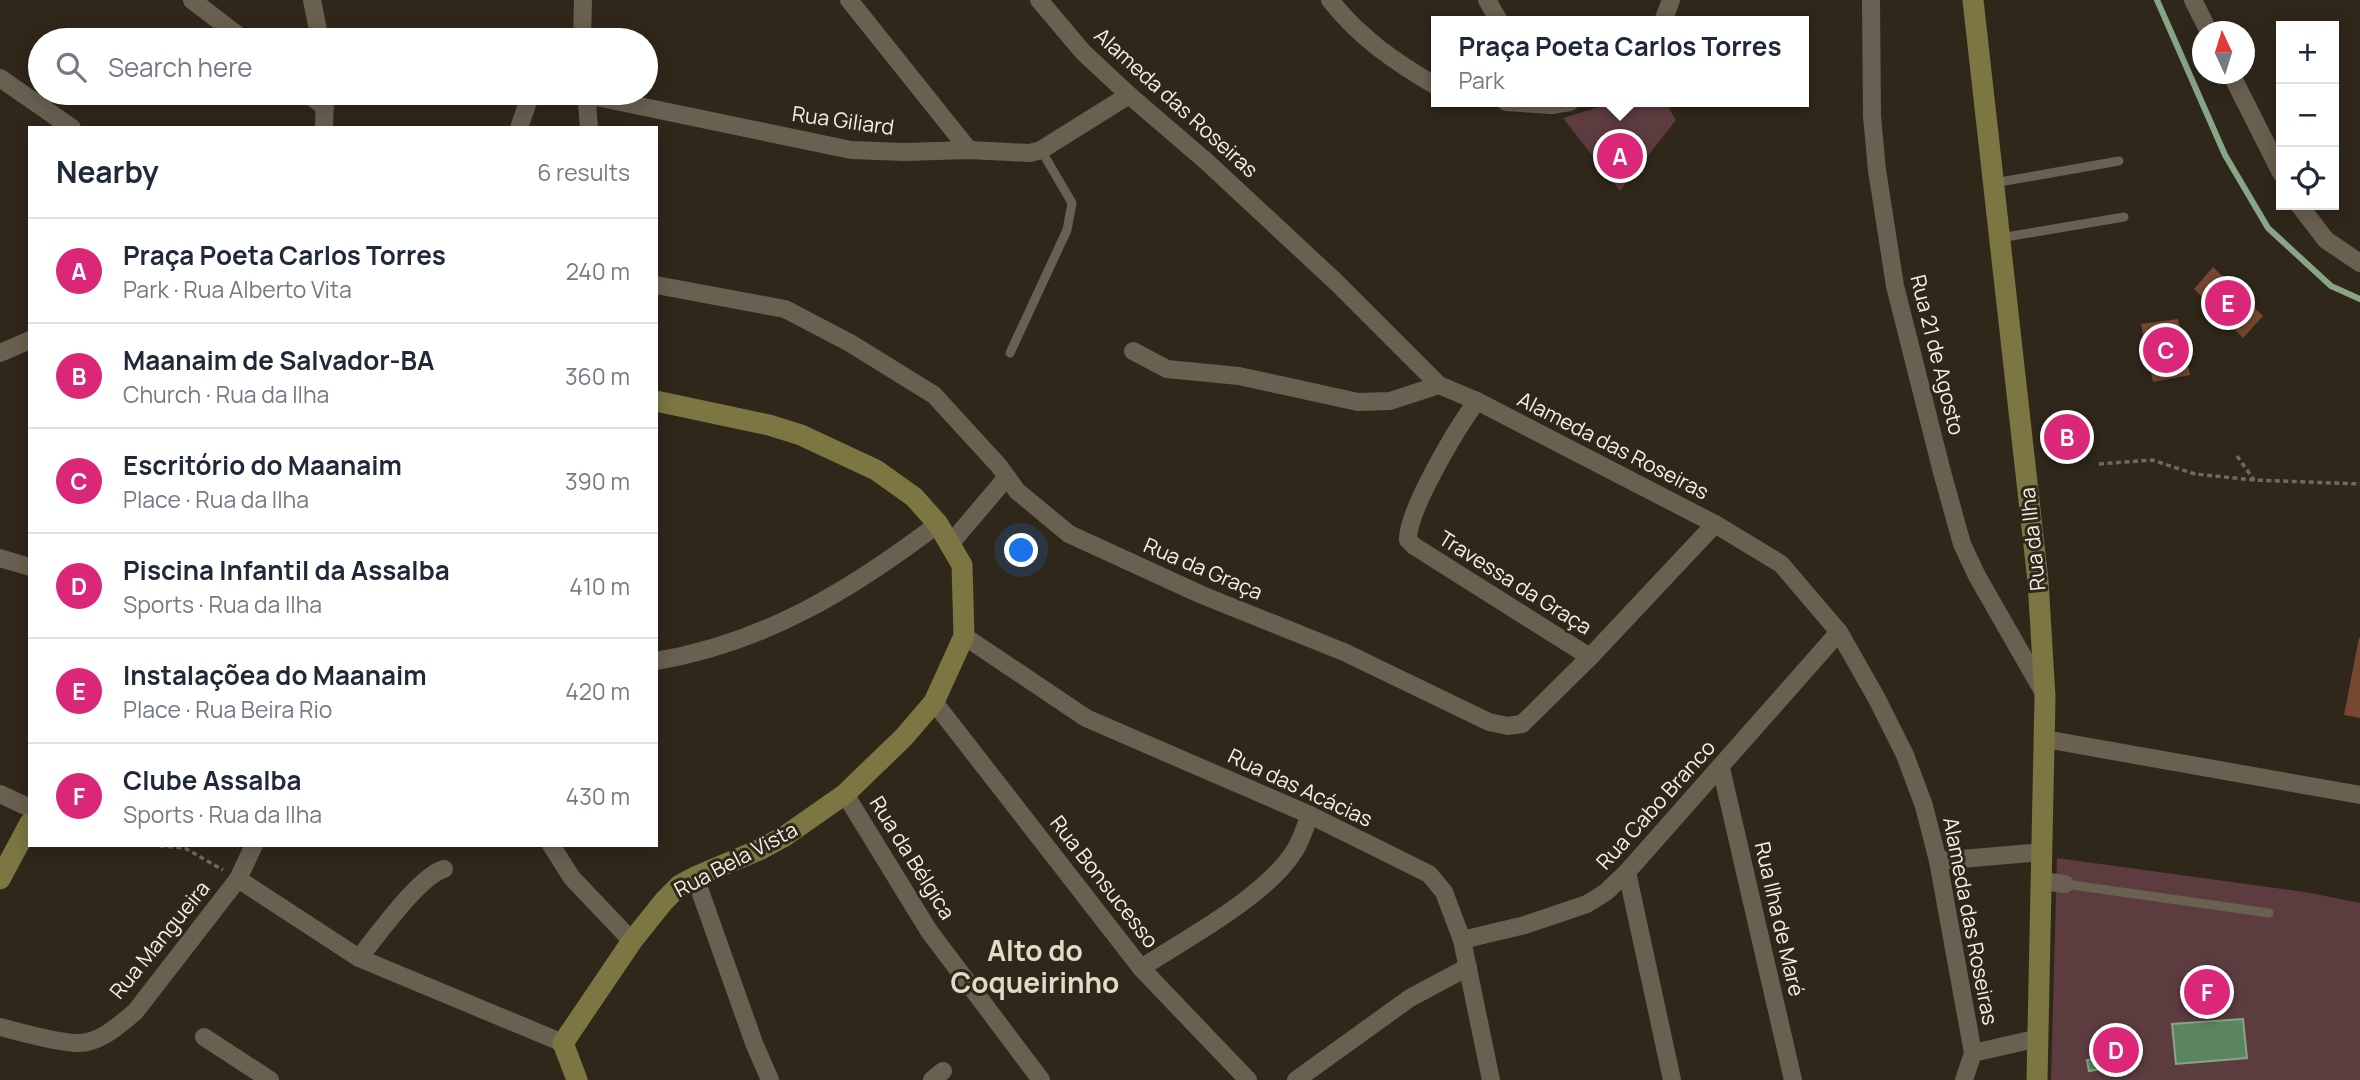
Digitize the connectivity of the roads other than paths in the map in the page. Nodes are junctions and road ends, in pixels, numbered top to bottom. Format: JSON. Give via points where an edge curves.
{"nodes":[{"id":1,"x":192,"y":0,"type":"edge"},
{"id":2,"x":312,"y":0,"type":"edge"},
{"id":3,"x":583,"y":0,"type":"edge"},
{"id":4,"x":849,"y":0,"type":"edge"},
{"id":5,"x":1039,"y":0,"type":"edge"},
{"id":6,"x":1330,"y":0,"type":"edge"},
{"id":7,"x":1487,"y":0,"type":"edge"},
{"id":8,"x":1871,"y":0,"type":"edge"},
{"id":9,"x":1973,"y":0,"type":"edge"},
{"id":10,"x":2193,"y":0,"type":"edge"},
{"id":11,"x":1496,"y":16,"type":"edge"},
{"id":12,"x":2204,"y":21,"type":"edge"},
{"id":13,"x":228,"y":28,"type":"edge"},
{"id":14,"x":318,"y":28,"type":"edge"},
{"id":15,"x":582,"y":28,"type":"edge"},
{"id":16,"x":0,"y":78,"type":"edge"},
{"id":17,"x":1431,"y":83,"type":"edge"},
{"id":18,"x":2236,"y":84,"type":"edge"},
{"id":19,"x":1129,"y":96,"type":"junction"},
{"id":20,"x":28,"y":97,"type":"edge"},
{"id":21,"x":39,"y":105,"type":"edge"},
{"id":22,"x":325,"y":105,"type":"edge"},
{"id":23,"x":527,"y":105,"type":"edge"},
{"id":24,"x":587,"y":105,"type":"edge"},
{"id":25,"x":636,"y":105,"type":"edge"},
{"id":26,"x":69,"y":126,"type":"edge"},
{"id":27,"x":324,"y":126,"type":"edge"},
{"id":28,"x":520,"y":126,"type":"edge"},
{"id":29,"x":589,"y":126,"type":"edge"},
{"id":30,"x":969,"y":150,"type":"junction"},
{"id":31,"x":1041,"y":150,"type":"junction"},
{"id":32,"x":2119,"y":161,"type":"dead end"},
{"id":33,"x":2276,"y":163,"type":"edge"},
{"id":34,"x":1994,"y":183,"type":"junction"},
{"id":35,"x":2303,"y":210,"type":"edge"},
{"id":36,"x":2124,"y":217,"type":"dead end"},
{"id":37,"x":2000,"y":238,"type":"junction"},
{"id":38,"x":2360,"y":263,"type":"edge"},
{"id":39,"x":658,"y":285,"type":"edge"},
{"id":40,"x":28,"y":341,"type":"edge"},
{"id":41,"x":1133,"y":351,"type":"dead end"},
{"id":42,"x":0,"y":353,"type":"edge"},
{"id":43,"x":1010,"y":353,"type":"dead end"},
{"id":44,"x":1439,"y":385,"type":"junction"},
{"id":45,"x":658,"y":401,"type":"edge"},
{"id":46,"x":1477,"y":401,"type":"junction"},
{"id":47,"x":1007,"y":477,"type":"junction"},
{"id":48,"x":939,"y":524,"type":"junction"},
{"id":49,"x":1714,"y":524,"type":"junction"},
{"id":50,"x":951,"y":543,"type":"junction"},
{"id":51,"x":0,"y":558,"type":"edge"},
{"id":52,"x":28,"y":566,"type":"edge"},
{"id":53,"x":1839,"y":632,"type":"junction"},
{"id":54,"x":964,"y":636,"type":"junction"},
{"id":55,"x":1590,"y":657,"type":"junction"},
{"id":56,"x":658,"y":661,"type":"edge"},
{"id":57,"x":2045,"y":697,"type":"junction"},
{"id":58,"x":934,"y":702,"type":"junction"},
{"id":59,"x":2045,"y":739,"type":"junction"},
{"id":60,"x":1721,"y":768,"type":"junction"},
{"id":61,"x":0,"y":794,"type":"edge"},
{"id":62,"x":845,"y":794,"type":"junction"},
{"id":63,"x":2360,"y":795,"type":"edge"},
{"id":64,"x":28,"y":807,"type":"edge"},
{"id":65,"x":1310,"y":815,"type":"junction"},
{"id":66,"x":28,"y":827,"type":"edge"},
{"id":67,"x":253,"y":847,"type":"edge"},
{"id":68,"x":552,"y":847,"type":"edge"},
{"id":69,"x":2042,"y":852,"type":"junction"},
{"id":70,"x":1938,"y":861,"type":"junction"},
{"id":71,"x":444,"y":869,"type":"dead end"},
{"id":72,"x":1627,"y":872,"type":"junction"},
{"id":73,"x":695,"y":877,"type":"junction"},
{"id":74,"x":0,"y":879,"type":"edge"},
{"id":75,"x":238,"y":879,"type":"junction"},
{"id":76,"x":2042,"y":881,"type":"junction"},
{"id":77,"x":2065,"y":884,"type":"joint"},
{"id":78,"x":2269,"y":912,"type":"dead end"},
{"id":79,"x":1462,"y":940,"type":"junction"},
{"id":80,"x":632,"y":941,"type":"junction"},
{"id":81,"x":359,"y":958,"type":"junction"},
{"id":82,"x":1468,"y":967,"type":"junction"},
{"id":83,"x":1141,"y":968,"type":"junction"},
{"id":84,"x":0,"y":1027,"type":"edge"},
{"id":85,"x":204,"y":1037,"type":"dead end"},
{"id":86,"x":2039,"y":1038,"type":"junction"},
{"id":87,"x":564,"y":1043,"type":"junction"},
{"id":88,"x":1973,"y":1053,"type":"junction"},
{"id":89,"x":270,"y":1080,"type":"edge"},
{"id":90,"x":577,"y":1080,"type":"edge"},
{"id":91,"x":770,"y":1080,"type":"edge"},
{"id":92,"x":1041,"y":1080,"type":"edge"},
{"id":93,"x":1248,"y":1080,"type":"edge"},
{"id":94,"x":1296,"y":1080,"type":"edge"},
{"id":95,"x":1491,"y":1080,"type":"edge"},
{"id":96,"x":1671,"y":1080,"type":"edge"},
{"id":97,"x":1793,"y":1080,"type":"edge"},
{"id":98,"x":1964,"y":1080,"type":"edge"},
{"id":99,"x":2037,"y":1080,"type":"edge"}],
"edges":[{"from":1,"to":13,"type":"street"},
{"from":2,"to":14,"type":"street"},
{"from":3,"to":15,"type":"street"},
{"from":4,"to":30,"type":"street"},
{"from":5,"to":19,"type":"street","name":"Alameda das Roseiras"},
{"from":6,"to":17,"type":"street","via":[[1395,62]]},
{"from":7,"to":11,"type":"street"},
{"from":8,"to":57,"type":"street","name":"Rua 21 de Agosto","via":[[1872,116],[1895,286],[1962,544]]},
{"from":9,"to":34,"type":"main road","name":"Rua da Ilha"},
{"from":10,"to":12,"type":"street"},
{"from":16,"to":20,"type":"street"},
{"from":18,"to":33,"type":"street"},
{"from":19,"to":31,"type":"street","name":"Rua Giliard"},
{"from":19,"to":44,"type":"street","name":"Alameda das Roseiras","via":[[1338,282]]},
{"from":21,"to":26,"type":"street"},
{"from":22,"to":27,"type":"street"},
{"from":23,"to":28,"type":"street"},
{"from":24,"to":29,"type":"street"},
{"from":25,"to":30,"type":"street","name":"Rua Giliard","via":[[851,150]]},
{"from":30,"to":31,"type":"street","name":"Rua Giliard"},
{"from":31,"to":43,"type":"lane","via":[[1072,208]]},
{"from":32,"to":34,"type":"lane"},
{"from":34,"to":37,"type":"main road","name":"Rua da Ilha"},
{"from":35,"to":38,"type":"street","via":[[2326,240]]},
{"from":36,"to":37,"type":"lane"},
{"from":37,"to":57,"type":"main road","name":"Rua da Ilha","via":[[2038,581]]},
{"from":39,"to":47,"type":"street","name":"Rua da Graça","via":[[785,309],[850,343],[934,395]]},
{"from":40,"to":42,"type":"street"},
{"from":41,"to":44,"type":"street","via":[[1167,369],[1239,376],[1358,402],[1390,401]]},
{"from":44,"to":46,"type":"street","name":"Alameda das Roseiras"},
{"from":45,"to":48,"type":"main road","name":"Rua Bela Vista","via":[[769,425],[837,450],[914,497]]},
{"from":46,"to":49,"type":"street","name":"Alameda das Roseiras"},
{"from":46,"to":55,"type":"street","name":"Travessa da Graça","via":[[1459,425],[1410,521],[1408,540]]},
{"from":47,"to":50,"type":"street"},
{"from":47,"to":55,"type":"street","name":"Rua da Graça","via":[[1017,491],[1069,534],[1202,595],[1344,652],[1489,722],[1522,724]]},
{"from":48,"to":50,"type":"main road","name":"Rua Bela Vista"},
{"from":48,"to":56,"type":"street","via":[[804,613],[736,642]]},
{"from":49,"to":53,"type":"street","name":"Alameda das Roseiras","via":[[1781,564]]},
{"from":49,"to":55,"type":"street","name":"Rua da Graça"},
{"from":50,"to":54,"type":"main road","name":"Rua Bela Vista","via":[[962,565]]},
{"from":51,"to":52,"type":"street"},
{"from":53,"to":60,"type":"street","name":"Rua Cabo Branco"},
{"from":53,"to":70,"type":"street","name":"Alameda das Roseiras","via":[[1905,755]]},
{"from":54,"to":58,"type":"main road","name":"Rua Bela Vista"},
{"from":54,"to":65,"type":"street","name":"Rua das Acácias","via":[[1086,718]]},
{"from":57,"to":59,"type":"main road","name":"Rua da Ilha"},
{"from":58,"to":62,"type":"main road","name":"Rua Bela Vista"},
{"from":58,"to":83,"type":"street","name":"Rua Bonsucesso"},
{"from":59,"to":63,"type":"street"},
{"from":59,"to":69,"type":"main road","name":"Rua da Ilha"},
{"from":60,"to":72,"type":"street","name":"Rua Cabo Branco"},
{"from":60,"to":97,"type":"street","name":"Rua Ilha de Maré"},
{"from":61,"to":64,"type":"street"},
{"from":62,"to":73,"type":"main road","name":"Rua Bela Vista","via":[[785,836]]},
{"from":62,"to":92,"type":"street","name":"Rua da Bélgica","via":[[929,931]]},
{"from":65,"to":79,"type":"street","name":"Rua das Acácias","via":[[1429,874],[1444,892]]},
{"from":65,"to":83,"type":"street","via":[[1296,849],[1260,890]]},
{"from":66,"to":74,"type":"main road"},
{"from":67,"to":75,"type":"street","name":"Rua Mangueira"},
{"from":68,"to":80,"type":"street","via":[[572,878]]},
{"from":69,"to":70,"type":"street"},
{"from":69,"to":76,"type":"main road","name":"Rua da Ilha"},
{"from":70,"to":88,"type":"street","name":"Alameda das Roseiras"},
{"from":71,"to":81,"type":"street","via":[[435,871],[408,898]]},
{"from":72,"to":79,"type":"street","name":"Rua Cabo Branco","via":[[1587,904]]},
{"from":72,"to":96,"type":"street"},
{"from":73,"to":80,"type":"main road","name":"Rua Bela Vista","via":[[664,901]]},
{"from":73,"to":91,"type":"street"},
{"from":75,"to":81,"type":"street"},
{"from":75,"to":84,"type":"street","name":"Rua Mangueira","via":[[135,1012],[103,1035],[77,1044]]},
{"from":76,"to":77,"type":"street"},
{"from":76,"to":86,"type":"main road","name":"Rua da Ilha"},
{"from":77,"to":78,"type":"lane"},
{"from":79,"to":82,"type":"street","name":"Rua das Acácias"},
{"from":80,"to":87,"type":"main road","name":"Rua Bela Vista"},
{"from":81,"to":87,"type":"street"},
{"from":82,"to":94,"type":"street","via":[[1410,998]]},
{"from":82,"to":95,"type":"street","name":"Rua das Acácias"},
{"from":83,"to":93,"type":"street","name":"Rua Bonsucesso"},
{"from":85,"to":89,"type":"street"},
{"from":86,"to":88,"type":"street"},
{"from":86,"to":99,"type":"main road","name":"Rua da Ilha"},
{"from":87,"to":90,"type":"main road"},
{"from":88,"to":98,"type":"street"}]}
